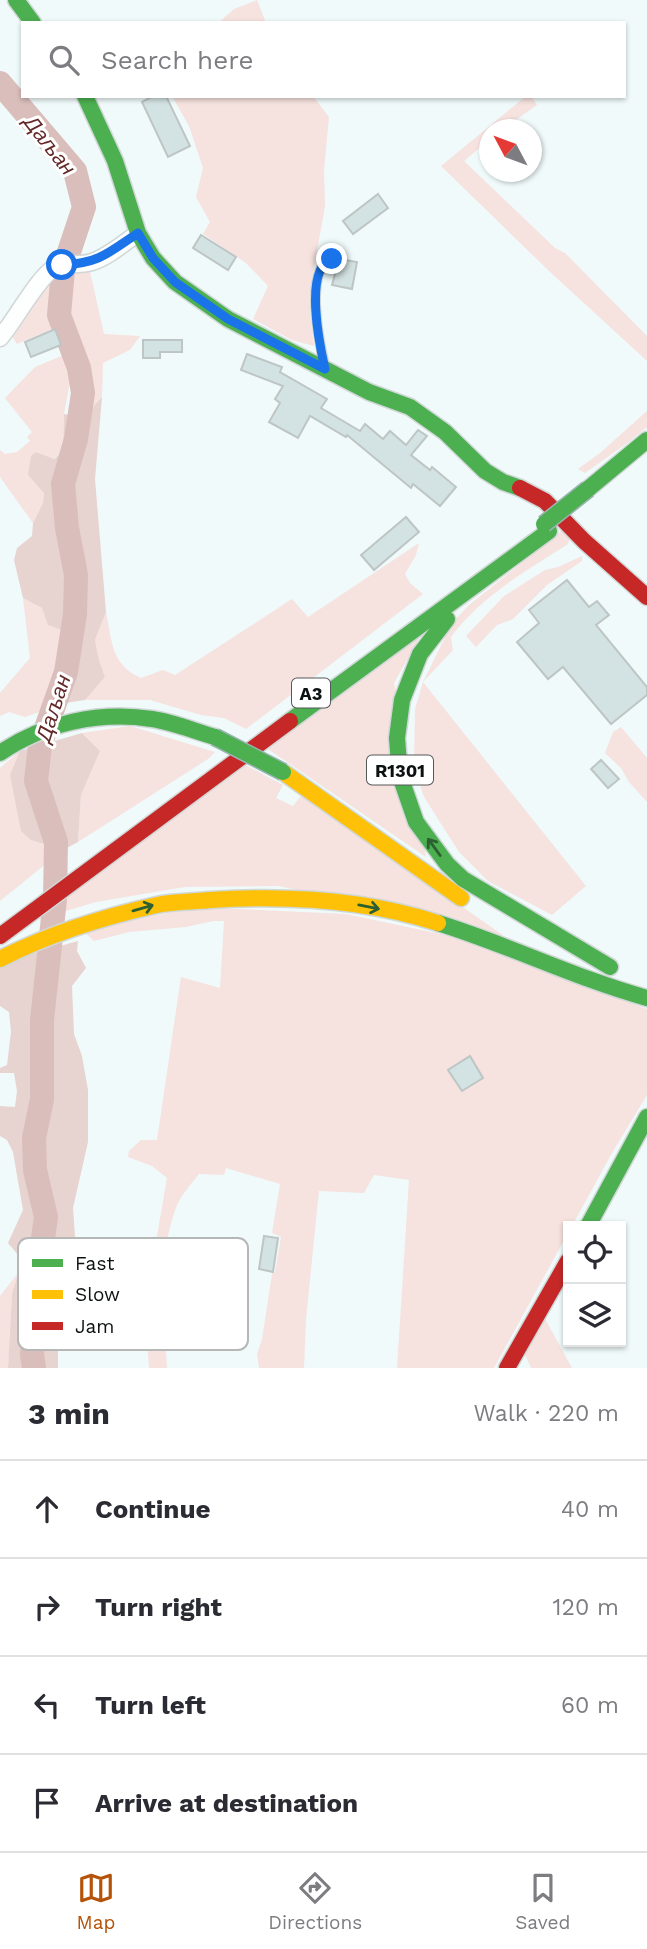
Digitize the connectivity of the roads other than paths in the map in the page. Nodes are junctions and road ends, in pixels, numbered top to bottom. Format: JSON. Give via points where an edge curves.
{"nodes":[{"id":1,"x":16,"y":0,"type":"edge"},
{"id":2,"x":32,"y":21,"type":"edge"},
{"id":3,"x":86,"y":98,"type":"edge"},
{"id":4,"x":138,"y":233,"type":"junction"},
{"id":5,"x":332,"y":259,"type":"dead end"},
{"id":6,"x":0,"y":338,"type":"edge"},
{"id":7,"x":325,"y":369,"type":"junction"},
{"id":8,"x":647,"y":440,"type":"edge"},
{"id":9,"x":647,"y":458,"type":"edge"},
{"id":10,"x":591,"y":494,"type":"junction"},
{"id":11,"x":549,"y":530,"type":"junction"},
{"id":12,"x":647,"y":597,"type":"edge"},
{"id":13,"x":0,"y":753,"type":"edge"},
{"id":14,"x":210,"y":767,"type":"junction"},
{"id":15,"x":128,"y":821,"type":"dead end"},
{"id":16,"x":363,"y":827,"type":"junction"},
{"id":17,"x":83,"y":869,"type":"junction"},
{"id":18,"x":57,"y":875,"type":"dead end"},
{"id":19,"x":33,"y":902,"type":"junction"},
{"id":20,"x":473,"y":906,"type":"dead end"},
{"id":21,"x":0,"y":916,"type":"edge"},
{"id":22,"x":0,"y":926,"type":"edge"},
{"id":23,"x":516,"y":935,"type":"dead end"},
{"id":24,"x":0,"y":936,"type":"edge"},
{"id":25,"x":0,"y":959,"type":"edge"},
{"id":26,"x":604,"y":986,"type":"junction"},
{"id":27,"x":647,"y":998,"type":"edge"},
{"id":28,"x":647,"y":1117,"type":"edge"},
{"id":29,"x":591,"y":1221,"type":"edge"},
{"id":30,"x":563,"y":1270,"type":"edge"},
{"id":31,"x":507,"y":1368,"type":"edge"}],
"edges":[{"from":1,"to":2,"type":"main road"},
{"from":3,"to":4,"type":"main road","via":[[115,161]]},
{"from":4,"to":6,"type":"street","via":[[95,261],[52,269]]},
{"from":4,"to":7,"type":"main road","via":[[153,258],[192,295]]},
{"from":5,"to":7,"type":"lane","via":[[325,261],[317,279],[315,318]]},
{"from":7,"to":12,"type":"main road","via":[[410,407],[485,471],[545,500]]},
{"from":8,"to":10,"type":"main road","number":"A3"},
{"from":9,"to":10,"type":"main road","number":"A3"},
{"from":10,"to":11,"type":"main road","number":"A3","bridge":true},
{"from":11,"to":14,"type":"main road","number":"A3"},
{"from":16,"to":11,"type":"main road","number":"R1301","one_way":true,"via":[[550,942],[617,969],[455,872],[416,822],[400,776],[397,738],[402,700],[420,653],[442,622]]},
{"from":11,"to":17,"type":"main road","number":"A3"},
{"from":13,"to":16,"type":"main road","number":"R1301","bridge":true,"via":[[19,740],[93,717],[152,719],[215,737],[283,772]]},
{"from":14,"to":15,"type":"main road"},
{"from":14,"to":17,"type":"main road","number":"A3"},
{"from":16,"to":20,"type":"main road","number":"R1301"},
{"from":17,"to":19,"type":"main road","number":"A3"},
{"from":18,"to":19,"type":"main road"},
{"from":19,"to":21,"type":"main road"},
{"from":19,"to":22,"type":"main road","number":"A3"},
{"from":19,"to":24,"type":"main road","number":"A3"},
{"from":23,"to":26,"type":"main road"},
{"from":25,"to":26,"type":"main road","one_way":true,"via":[[77,927],[159,904],[257,897],[338,901],[414,915]]},
{"from":26,"to":27,"type":"main road"},
{"from":28,"to":29,"type":"main road"},
{"from":30,"to":31,"type":"main road"}]}
